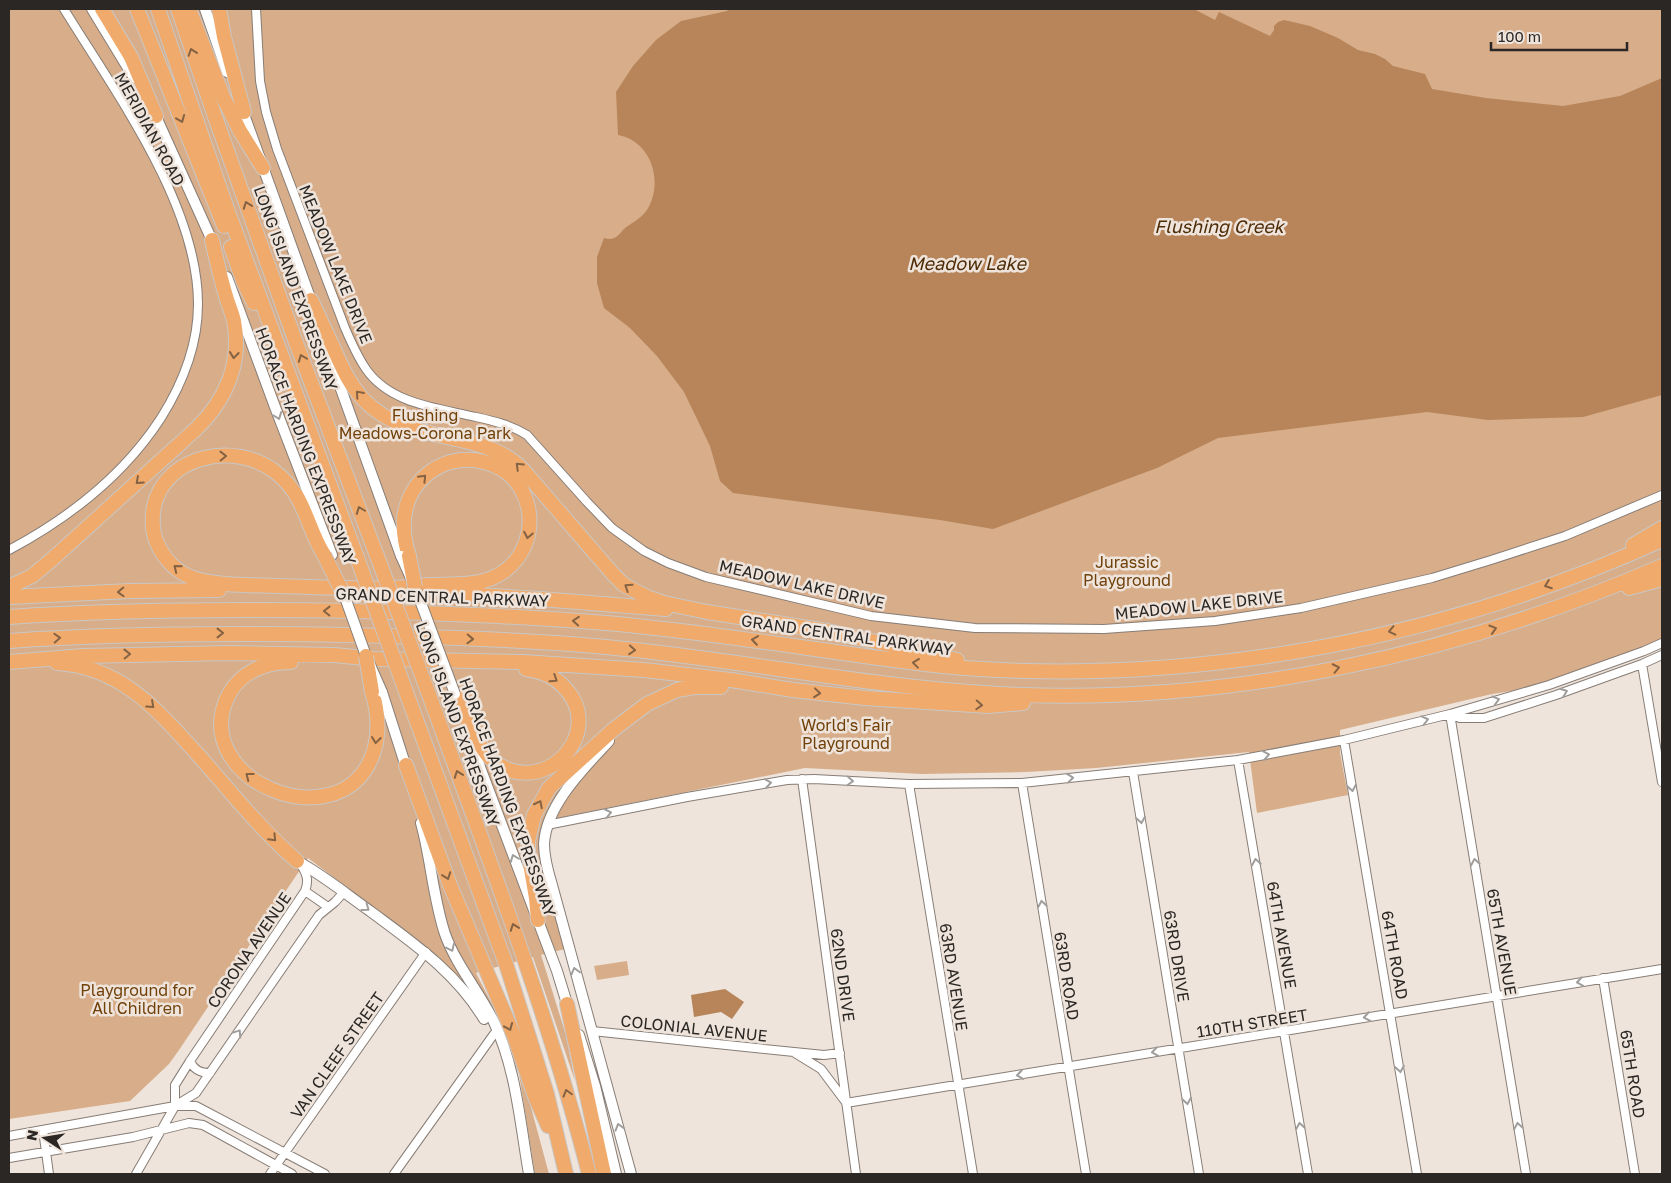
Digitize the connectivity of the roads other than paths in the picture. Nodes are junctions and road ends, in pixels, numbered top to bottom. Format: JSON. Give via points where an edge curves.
{"nodes":[{"id":1,"x":64,"y":9,"type":"edge"},
{"id":2,"x":92,"y":9,"type":"edge"},
{"id":3,"x":102,"y":9,"type":"edge"},
{"id":4,"x":137,"y":9,"type":"edge"},
{"id":5,"x":158,"y":9,"type":"edge"},
{"id":6,"x":178,"y":9,"type":"edge"},
{"id":7,"x":189,"y":9,"type":"edge"},
{"id":8,"x":205,"y":9,"type":"edge"},
{"id":9,"x":219,"y":9,"type":"edge"},
{"id":10,"x":256,"y":9,"type":"edge"},
{"id":11,"x":244,"y":112,"type":"junction"},
{"id":12,"x":156,"y":116,"type":"junction"},
{"id":13,"x":264,"y":168,"type":"junction"},
{"id":14,"x":212,"y":240,"type":"junction"},
{"id":15,"x":311,"y":300,"type":"junction"},
{"id":16,"x":278,"y":347,"type":"junction"},
{"id":17,"x":1662,"y":495,"type":"edge"},
{"id":18,"x":1662,"y":528,"type":"edge"},
{"id":19,"x":1662,"y":540,"type":"edge"},
{"id":20,"x":9,"y":550,"type":"edge"},
{"id":21,"x":328,"y":555,"type":"junction"},
{"id":22,"x":405,"y":556,"type":"junction"},
{"id":23,"x":1662,"y":566,"type":"edge"},
{"id":24,"x":1593,"y":569,"type":"junction"},
{"id":25,"x":1662,"y":579,"type":"edge"},
{"id":26,"x":257,"y":586,"type":"junction"},
{"id":27,"x":9,"y":587,"type":"edge"},
{"id":28,"x":415,"y":587,"type":"joint"},
{"id":29,"x":392,"y":588,"type":"junction"},
{"id":30,"x":343,"y":593,"type":"joint"},
{"id":31,"x":9,"y":597,"type":"edge"},
{"id":32,"x":1571,"y":603,"type":"junction"},
{"id":33,"x":707,"y":612,"type":"junction"},
{"id":34,"x":9,"y":617,"type":"edge"},
{"id":35,"x":9,"y":641,"type":"edge"},
{"id":36,"x":1662,"y":643,"type":"edge"},
{"id":37,"x":1662,"y":655,"type":"edge"},
{"id":38,"x":371,"y":658,"type":"junction"},
{"id":39,"x":455,"y":661,"type":"junction"},
{"id":40,"x":9,"y":662,"type":"edge"},
{"id":41,"x":1642,"y":664,"type":"junction"},
{"id":42,"x":1000,"y":670,"type":"junction"},
{"id":43,"x":793,"y":690,"type":"junction"},
{"id":44,"x":377,"y":692,"type":"junction"},
{"id":45,"x":455,"y":694,"type":"junction"},
{"id":46,"x":1099,"y":696,"type":"junction"},
{"id":47,"x":647,"y":704,"type":"junction"},
{"id":48,"x":1450,"y":714,"type":"junction"},
{"id":49,"x":1344,"y":740,"type":"junction"},
{"id":50,"x":1238,"y":760,"type":"junction"},
{"id":51,"x":406,"y":765,"type":"junction"},
{"id":52,"x":1133,"y":772,"type":"junction"},
{"id":53,"x":802,"y":779,"type":"junction"},
{"id":54,"x":1662,"y":782,"type":"edge"},
{"id":55,"x":1022,"y":783,"type":"junction"},
{"id":56,"x":909,"y":784,"type":"junction"},
{"id":57,"x":548,"y":825,"type":"junction"},
{"id":58,"x":297,"y":861,"type":"junction"},
{"id":59,"x":305,"y":891,"type":"junction"},
{"id":60,"x":344,"y":892,"type":"junction"},
{"id":61,"x":328,"y":907,"type":"junction"},
{"id":62,"x":538,"y":920,"type":"junction"},
{"id":63,"x":426,"y":952,"type":"junction"},
{"id":64,"x":1662,"y":969,"type":"edge"},
{"id":65,"x":1604,"y":978,"type":"junction"},
{"id":66,"x":1497,"y":996,"type":"junction"},
{"id":67,"x":567,"y":1004,"type":"junction"},
{"id":68,"x":1391,"y":1013,"type":"junction"},
{"id":69,"x":592,"y":1031,"type":"junction"},
{"id":70,"x":1285,"y":1031,"type":"junction"},
{"id":71,"x":494,"y":1034,"type":"junction"},
{"id":72,"x":504,"y":1049,"type":"junction"},
{"id":73,"x":1178,"y":1049,"type":"junction"},
{"id":74,"x":794,"y":1052,"type":"junction"},
{"id":75,"x":840,"y":1053,"type":"junction"},
{"id":76,"x":190,"y":1061,"type":"junction"},
{"id":77,"x":1068,"y":1067,"type":"junction"},
{"id":78,"x":210,"y":1073,"type":"junction"},
{"id":79,"x":958,"y":1085,"type":"junction"},
{"id":80,"x":846,"y":1103,"type":"junction"},
{"id":81,"x":175,"y":1106,"type":"junction"},
{"id":82,"x":43,"y":1130,"type":"junction"},
{"id":83,"x":160,"y":1131,"type":"junction"},
{"id":84,"x":9,"y":1136,"type":"edge"},
{"id":85,"x":46,"y":1152,"type":"junction"},
{"id":86,"x":285,"y":1153,"type":"junction"},
{"id":87,"x":9,"y":1158,"type":"edge"},
{"id":88,"x":562,"y":1158,"type":"junction"},
{"id":89,"x":276,"y":1166,"type":"junction"},
{"id":90,"x":528,"y":1173,"type":"edge"},
{"id":91,"x":49,"y":1174,"type":"edge"},
{"id":92,"x":136,"y":1174,"type":"edge"},
{"id":93,"x":270,"y":1174,"type":"edge"},
{"id":94,"x":292,"y":1174,"type":"edge"},
{"id":95,"x":324,"y":1174,"type":"edge"},
{"id":96,"x":394,"y":1174,"type":"edge"},
{"id":97,"x":566,"y":1174,"type":"edge"},
{"id":98,"x":589,"y":1174,"type":"edge"},
{"id":99,"x":604,"y":1174,"type":"edge"},
{"id":100,"x":616,"y":1174,"type":"edge"},
{"id":101,"x":631,"y":1174,"type":"edge"},
{"id":102,"x":856,"y":1174,"type":"edge"},
{"id":103,"x":973,"y":1174,"type":"edge"},
{"id":104,"x":1086,"y":1174,"type":"edge"},
{"id":105,"x":1199,"y":1174,"type":"edge"},
{"id":106,"x":1308,"y":1174,"type":"edge"},
{"id":107,"x":1417,"y":1174,"type":"edge"},
{"id":108,"x":1526,"y":1174,"type":"edge"},
{"id":109,"x":1635,"y":1174,"type":"edge"}],
"edges":[{"from":1,"to":20,"type":"street","name":"MERIDIAN ROAD","via":[[140,133],[168,188],[192,259],[198,292],[197,317],[192,350],[181,382],[137,450],[110,479],[72,511]]},
{"from":2,"to":12,"type":"main road","name":"HORACE HARDING EXPRESSWAY"},
{"from":3,"to":12,"type":"highway","via":[[131,57]]},
{"from":4,"to":16,"type":"highway","one_way":true,"via":[[244,283]]},
{"from":5,"to":16,"type":"highway"},
{"from":98,"to":6,"type":"highway","name":"LONG ISLAND EXPRESSWAY","one_way":true,"bridge":true,"via":[[535,989]]},
{"from":7,"to":13,"type":"highway","via":[[224,99],[240,132]]},
{"from":8,"to":11,"type":"main road"},
{"from":9,"to":11,"type":"highway"},
{"from":10,"to":17,"type":"street","name":"MEADOW LAKE DRIVE","via":[[260,81],[277,149],[345,328],[367,371],[382,386],[411,402],[519,430],[612,528],[644,551],[706,577],[871,616],[975,628],[1104,629],[1215,621],[1300,608],[1432,578],[1565,536]]},
{"from":11,"to":13,"type":"main road"},
{"from":12,"to":14,"type":"main road","name":"HORACE HARDING EXPRESSWAY"},
{"from":13,"to":15,"type":"main road"},
{"from":14,"to":21,"type":"main road","name":"HORACE HARDING EXPRESSWAY","one_way":true},
{"from":14,"to":27,"type":"highway","one_way":true,"via":[[235,334],[233,367],[224,395],[196,429],[49,562],[32,576]]},
{"from":15,"to":22,"type":"main road"},
{"from":33,"to":15,"type":"highway","one_way":true,"via":[[656,600],[624,585],[524,471],[507,456],[484,446],[404,426],[376,411],[345,376]]},
{"from":16,"to":88,"type":"highway","bridge":true,"via":[[507,967],[545,1086]]},
{"from":18,"to":24,"type":"highway"},
{"from":19,"to":24,"type":"highway","name":"GRAND CENTRAL PARKWAY"},
{"from":26,"to":21,"type":"highway","one_way":true,"via":[[196,579],[174,566],[162,552],[153,527],[154,508],[165,482],[185,465],[226,455],[266,465],[296,494]]},
{"from":21,"to":30,"type":"highway","bridge":true},
{"from":22,"to":28,"type":"highway","bridge":true},
{"from":22,"to":29,"type":"highway","one_way":true,"via":[[405,510],[415,487],[433,469],[456,460],[487,462],[507,472],[522,490],[529,513],[528,537],[522,552],[506,570],[490,579],[470,584]]},
{"from":23,"to":32,"type":"highway"},
{"from":24,"to":42,"type":"highway","name":"GRAND CENTRAL PARKWAY","one_way":true,"via":[[1462,613],[1293,652],[1147,669]]},
{"from":25,"to":32,"type":"highway"},
{"from":26,"to":29,"type":"highway"},
{"from":26,"to":31,"type":"highway","one_way":true},
{"from":28,"to":45,"type":"main road","name":"HORACE HARDING EXPRESSWAY","bridge":true},
{"from":29,"to":33,"type":"highway"},
{"from":30,"to":38,"type":"main road","bridge":true},
{"from":46,"to":32,"type":"highway","one_way":true,"via":[[1199,689],[1330,670],[1460,639]]},
{"from":33,"to":42,"type":"highway","via":[[827,631]]},
{"from":42,"to":34,"type":"highway","name":"GRAND CENTRAL PARKWAY","one_way":true,"via":[[909,662],[688,631],[506,616],[206,610]]},
{"from":35,"to":46,"type":"highway","one_way":true,"via":[[228,633],[492,640],[681,655],[932,689]]},
{"from":48,"to":36,"type":"street","one_way":true,"via":[[1549,685]]},
{"from":37,"to":41,"type":"street"},
{"from":38,"to":39,"type":"highway"},
{"from":40,"to":38,"type":"highway","one_way":true,"via":[[183,653]]},
{"from":38,"to":44,"type":"highway","bridge":true},
{"from":44,"to":38,"type":"highway","one_way":true,"via":[[378,724],[374,754],[360,776],[346,788],[330,794],[296,796],[269,789],[237,766],[224,740],[225,702],[239,680],[253,670],[285,662],[332,663]]},
{"from":39,"to":43,"type":"highway","via":[[644,670]]},
{"from":39,"to":45,"type":"highway","one_way":true,"via":[[534,670],[555,679],[567,689],[575,703],[579,719],[576,736],[568,753],[554,766],[530,773],[513,771],[497,763],[481,747]]},
{"from":40,"to":58,"type":"highway","one_way":true,"via":[[72,665],[103,674],[136,693],[165,719],[270,836]]},
{"from":48,"to":41,"type":"street","one_way":true,"via":[[1460,718],[1484,718]]},
{"from":41,"to":54,"type":"street"},
{"from":43,"to":46,"type":"highway","one_way":true,"via":[[988,706]]},
{"from":43,"to":47,"type":"highway","via":[[695,687],[668,693]]},
{"from":44,"to":51,"type":"main road"},
{"from":62,"to":45,"type":"main road","name":"HORACE HARDING EXPRESSWAY","one_way":true},
{"from":47,"to":57,"type":"main road","name":"HORACE HARDING EXPRESSWAY","via":[[578,776],[556,807]]},
{"from":62,"to":47,"type":"highway","one_way":true,"via":[[528,841],[539,804],[549,788],[564,774]]},
{"from":49,"to":48,"type":"street","one_way":true},
{"from":66,"to":48,"type":"street","name":"65TH AVENUE","one_way":true},
{"from":50,"to":49,"type":"street","one_way":true},
{"from":49,"to":68,"type":"street","name":"64TH ROAD","one_way":true},
{"from":50,"to":52,"type":"street"},
{"from":70,"to":50,"type":"street","name":"64TH AVENUE","one_way":true},
{"from":51,"to":72,"type":"main road","one_way":true,"via":[[445,933],[493,1020]]},
{"from":51,"to":88,"type":"highway","one_way":true,"via":[[450,885]]},
{"from":55,"to":52,"type":"street","one_way":true},
{"from":52,"to":73,"type":"street","name":"63RD DRIVE","one_way":true},
{"from":53,"to":56,"type":"street","one_way":true},
{"from":57,"to":53,"type":"street","one_way":true,"via":[[687,797]]},
{"from":53,"to":75,"type":"street","name":"62ND DRIVE"},
{"from":55,"to":56,"type":"street"},
{"from":77,"to":55,"type":"street","name":"63RD ROAD","one_way":true},
{"from":56,"to":79,"type":"street","name":"63RD AVENUE"},
{"from":69,"to":57,"type":"main road","name":"HORACE HARDING EXPRESSWAY","one_way":true,"via":[[544,852]]},
{"from":58,"to":59,"type":"street","name":"CORONA AVENUE","via":[[307,875]]},
{"from":58,"to":60,"type":"main road"},
{"from":59,"to":61,"type":"street"},
{"from":59,"to":76,"type":"street","name":"CORONA AVENUE"},
{"from":60,"to":61,"type":"street","name":"CORONA AVENUE"},
{"from":60,"to":63,"type":"main road","one_way":true},
{"from":78,"to":61,"type":"street","name":"CORONA AVENUE","one_way":true,"via":[[319,915]]},
{"from":62,"to":67,"type":"main road","name":"HORACE HARDING EXPRESSWAY"},
{"from":63,"to":71,"type":"main road","via":[[464,990]]},
{"from":63,"to":86,"type":"street","name":"VAN CLEEF STREET"},
{"from":64,"to":65,"type":"street","name":"110TH STREET"},
{"from":65,"to":66,"type":"street","name":"110TH STREET","one_way":true},
{"from":65,"to":109,"type":"street","name":"65TH ROAD"},
{"from":66,"to":68,"type":"street","name":"110TH STREET"},
{"from":108,"to":66,"type":"street","name":"65TH AVENUE","one_way":true},
{"from":67,"to":99,"type":"highway"},
{"from":67,"to":100,"type":"main road","name":"HORACE HARDING EXPRESSWAY","via":[[584,1048]]},
{"from":68,"to":70,"type":"street","name":"110TH STREET","one_way":true},
{"from":68,"to":107,"type":"street","name":"64TH ROAD","one_way":true},
{"from":69,"to":74,"type":"street","name":"COLONIAL AVENUE"},
{"from":101,"to":69,"type":"main road","name":"HORACE HARDING EXPRESSWAY","one_way":true},
{"from":70,"to":73,"type":"street","name":"110TH STREET"},
{"from":106,"to":70,"type":"street","name":"64TH AVENUE","one_way":true},
{"from":71,"to":72,"type":"main road"},
{"from":71,"to":96,"type":"street"},
{"from":72,"to":90,"type":"main road","via":[[513,1080]]},
{"from":73,"to":77,"type":"street","name":"110TH STREET","one_way":true},
{"from":73,"to":105,"type":"street","name":"63RD DRIVE","one_way":true},
{"from":74,"to":75,"type":"street","name":"COLONIAL AVENUE"},
{"from":74,"to":80,"type":"street","name":"COLONIAL AVENUE","via":[[821,1069]]},
{"from":75,"to":80,"type":"street","name":"62ND DRIVE"},
{"from":76,"to":78,"type":"street","via":[[199,1071]]},
{"from":76,"to":81,"type":"street","name":"CORONA AVENUE","via":[[175,1085]]},
{"from":77,"to":79,"type":"street","name":"110TH STREET","one_way":true},
{"from":77,"to":104,"type":"street","name":"63RD ROAD"},
{"from":78,"to":81,"type":"street","name":"CORONA AVENUE","via":[[196,1093]]},
{"from":79,"to":80,"type":"street","name":"110TH STREET"},
{"from":79,"to":103,"type":"street","name":"63RD AVENUE"},
{"from":80,"to":102,"type":"street","name":"62ND DRIVE"},
{"from":81,"to":82,"type":"street"},
{"from":81,"to":83,"type":"street","name":"CORONA AVENUE"},
{"from":81,"to":86,"type":"street","via":[[196,1106]]},
{"from":82,"to":84,"type":"street"},
{"from":82,"to":85,"type":"street"},
{"from":83,"to":85,"type":"street"},
{"from":83,"to":89,"type":"street","via":[[189,1123],[203,1125]]},
{"from":83,"to":92,"type":"street","name":"CORONA AVENUE"},
{"from":85,"to":87,"type":"street"},
{"from":85,"to":91,"type":"street"},
{"from":86,"to":89,"type":"street","name":"VAN CLEEF STREET"},
{"from":86,"to":95,"type":"street"},
{"from":88,"to":97,"type":"highway"},
{"from":89,"to":93,"type":"street","name":"VAN CLEEF STREET"},
{"from":89,"to":94,"type":"street"}]}
